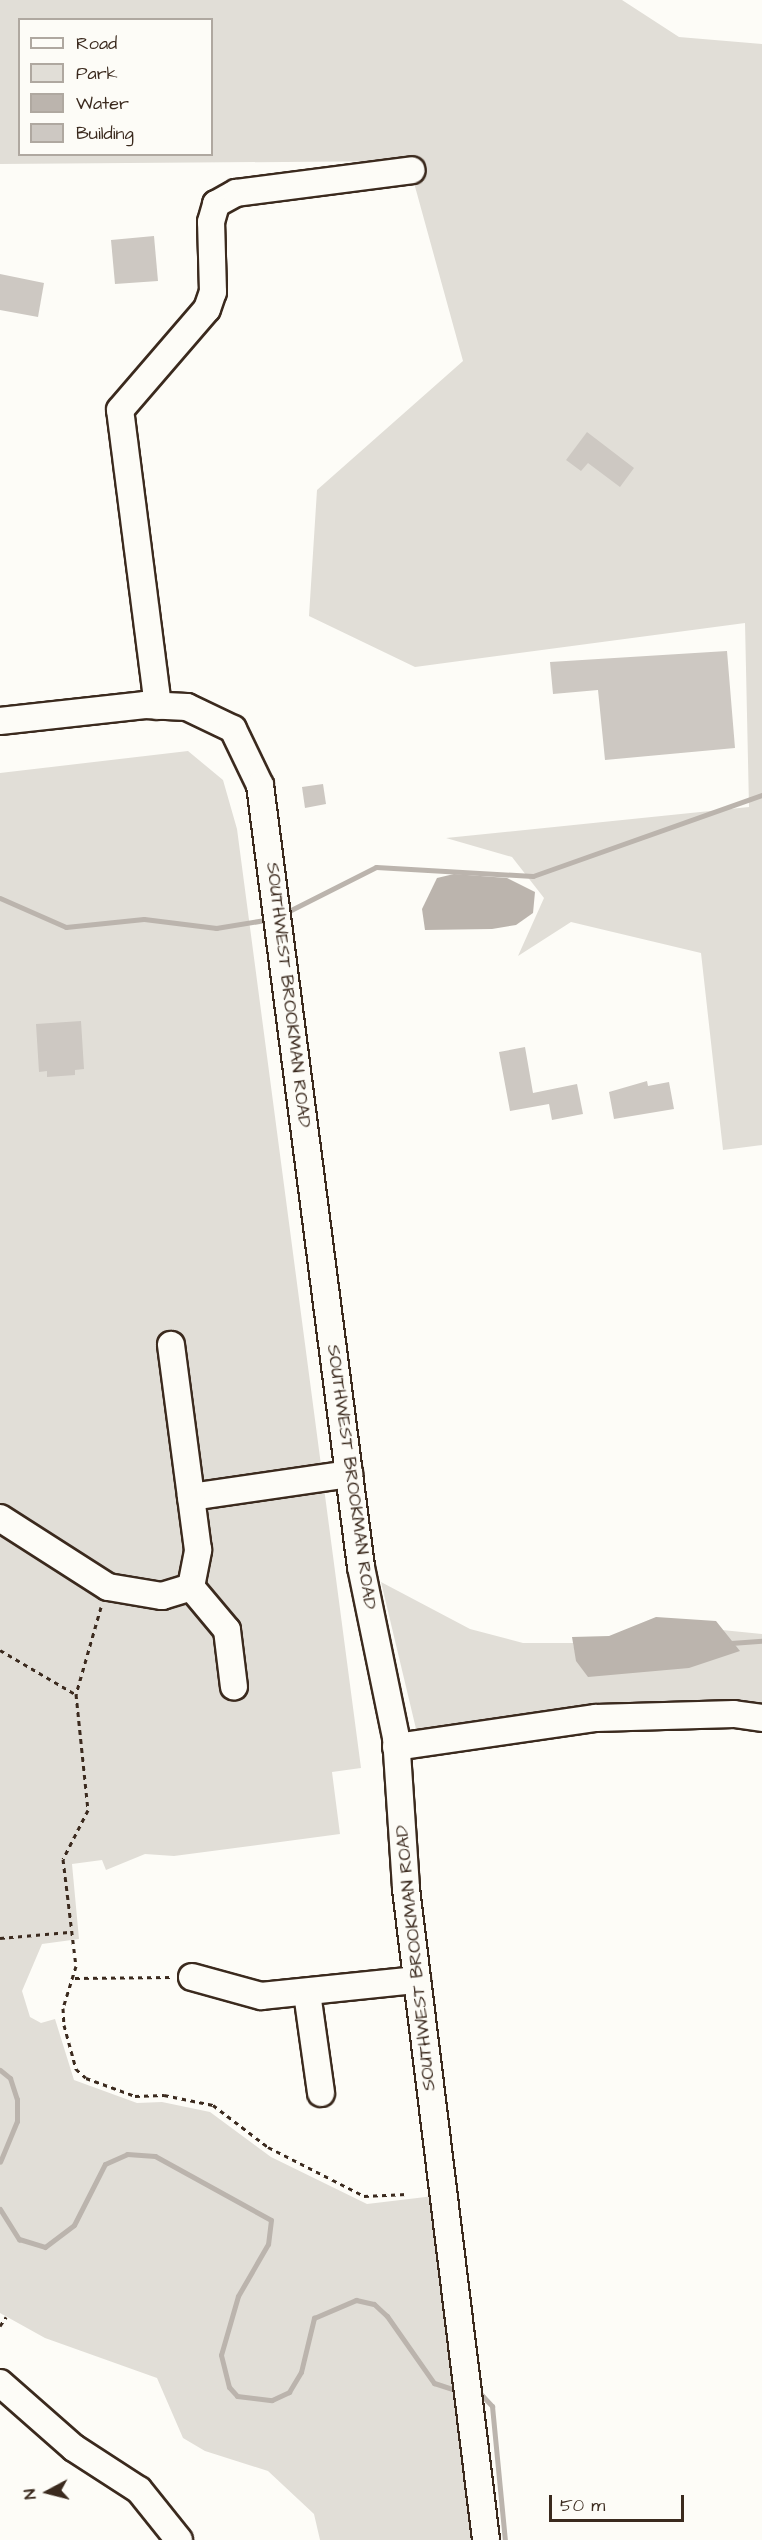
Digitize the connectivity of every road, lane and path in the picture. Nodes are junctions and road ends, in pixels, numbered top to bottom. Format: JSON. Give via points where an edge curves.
{"nodes":[{"id":1,"x":412,"y":170,"type":"dead end"},
{"id":2,"x":158,"y":706,"type":"junction"},
{"id":3,"x":0,"y":722,"type":"edge"},
{"id":4,"x":171,"y":1345,"type":"dead end"},
{"id":5,"x":349,"y":1474,"type":"junction"},
{"id":6,"x":191,"y":1497,"type":"junction"},
{"id":7,"x":0,"y":1518,"type":"edge"},
{"id":8,"x":108,"y":1587,"type":"junction"},
{"id":9,"x":191,"y":1587,"type":"junction"},
{"id":10,"x":0,"y":1650,"type":"edge"},
{"id":11,"x":234,"y":1687,"type":"dead end"},
{"id":12,"x":76,"y":1694,"type":"junction"},
{"id":13,"x":762,"y":1718,"type":"edge"},
{"id":14,"x":396,"y":1747,"type":"junction"},
{"id":15,"x":69,"y":1932,"type":"junction"},
{"id":16,"x":0,"y":1938,"type":"edge"},
{"id":17,"x":192,"y":1977,"type":"joint"},
{"id":18,"x":75,"y":1978,"type":"junction"},
{"id":19,"x":417,"y":1980,"type":"junction"},
{"id":20,"x":307,"y":1993,"type":"junction"},
{"id":21,"x":321,"y":2093,"type":"dead end"},
{"id":22,"x":407,"y":2194,"type":"dead end"},
{"id":23,"x":6,"y":2317,"type":"dead end"},
{"id":24,"x":0,"y":2326,"type":"edge"},
{"id":25,"x":0,"y":2384,"type":"edge"},
{"id":26,"x":179,"y":2540,"type":"edge"},
{"id":27,"x":486,"y":2540,"type":"edge"}],
"edges":[{"from":1,"to":2,"type":"street","via":[[237,193],[216,204],[211,222],[213,292],[207,309],[120,410]]},
{"from":2,"to":3,"type":"street","name":"SOUTHWEST BROOKMAN ROAD"},
{"from":2,"to":5,"type":"street","name":"SOUTHWEST BROOKMAN ROAD","via":[[188,707],[233,729],[260,785]]},
{"from":4,"to":6,"type":"street"},
{"from":5,"to":6,"type":"street"},
{"from":5,"to":14,"type":"street","name":"SOUTHWEST BROOKMAN ROAD","via":[[361,1567]]},
{"from":6,"to":9,"type":"street","via":[[198,1550]]},
{"from":7,"to":8,"type":"street"},
{"from":8,"to":9,"type":"street","via":[[162,1596]]},
{"from":8,"to":12,"type":"path"},
{"from":9,"to":11,"type":"street","via":[[227,1630]]},
{"from":10,"to":12,"type":"path"},
{"from":12,"to":15,"type":"path","via":[[88,1810],[63,1858]]},
{"from":13,"to":14,"type":"street","via":[[734,1714],[596,1718]]},
{"from":14,"to":19,"type":"street","name":"SOUTHWEST BROOKMAN ROAD"},
{"from":15,"to":16,"type":"path"},
{"from":15,"to":18,"type":"path"},
{"from":17,"to":18,"type":"path"},
{"from":17,"to":20,"type":"street","via":[[241,1993]]},
{"from":18,"to":22,"type":"path","via":[[63,2008],[64,2025],[80,2075],[135,2096],[203,2102],[268,2147],[353,2192]]},
{"from":19,"to":20,"type":"street"},
{"from":19,"to":27,"type":"street","name":"SOUTHWEST BROOKMAN ROAD"},
{"from":20,"to":21,"type":"street"},
{"from":23,"to":24,"type":"path"},
{"from":25,"to":26,"type":"street","via":[[74,2448],[139,2490]]}]}
